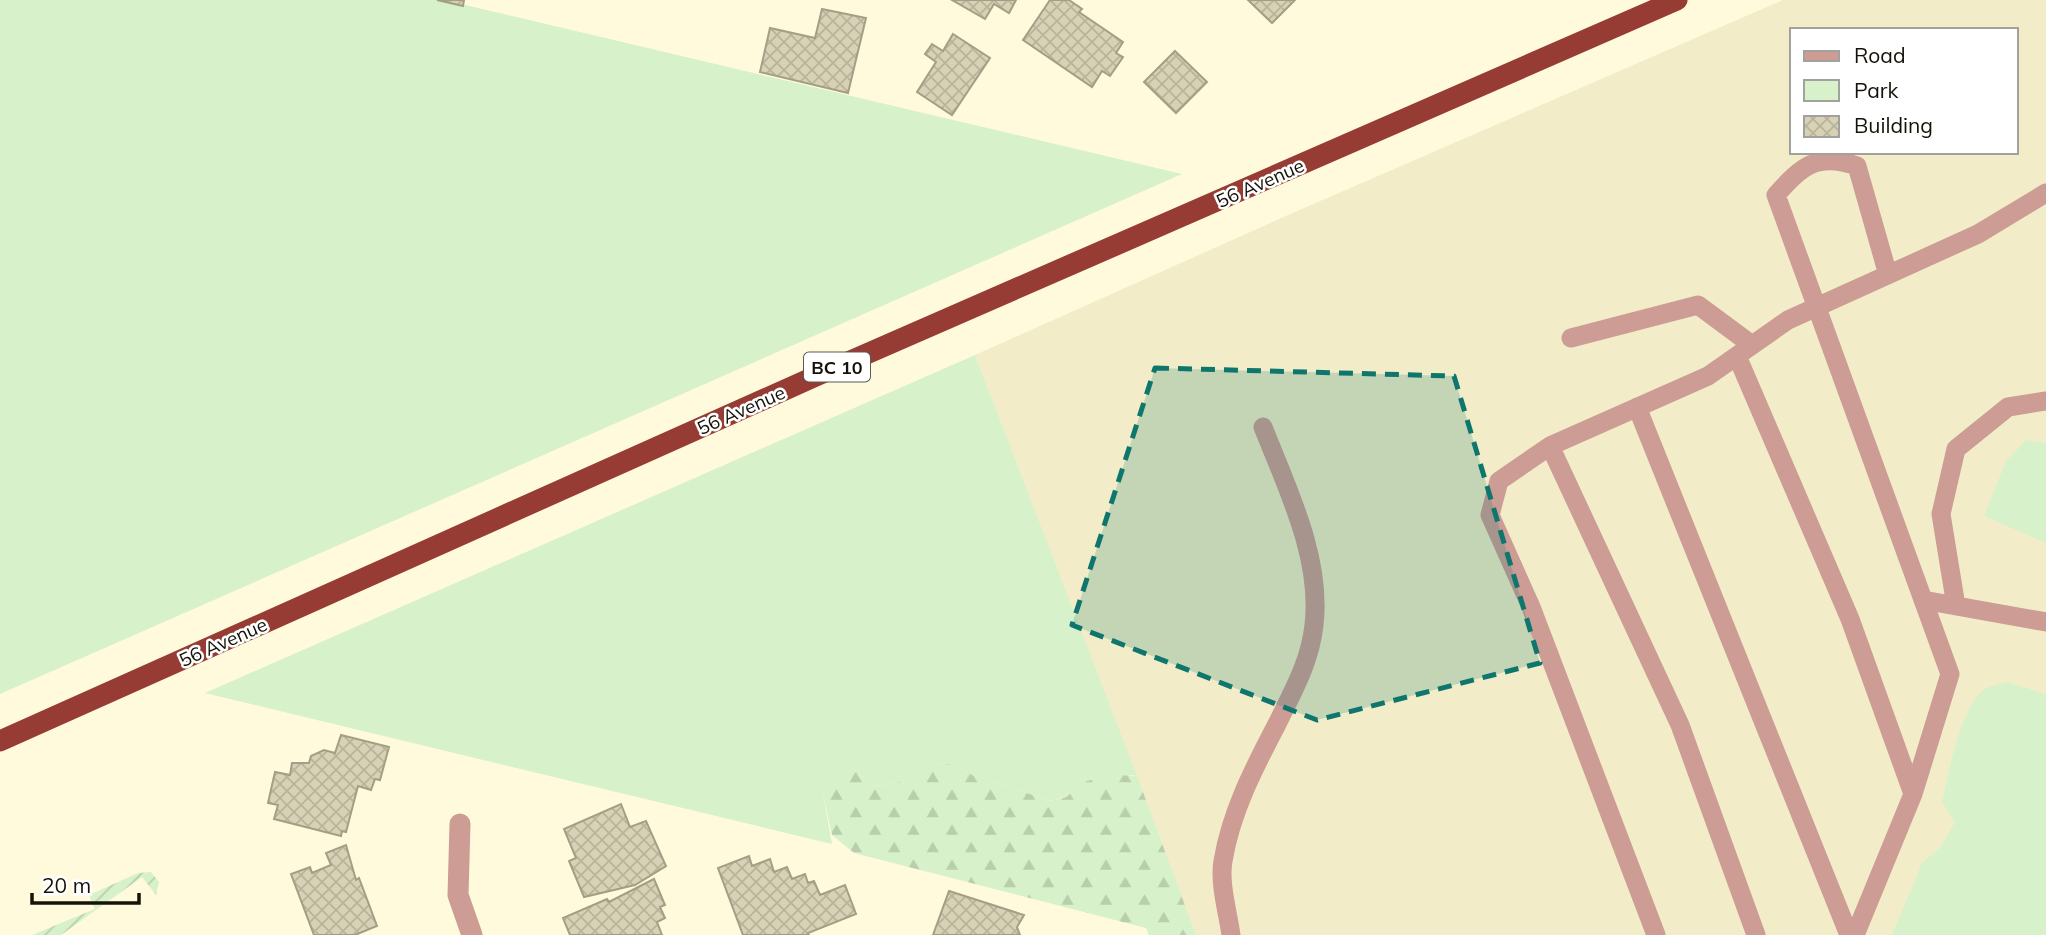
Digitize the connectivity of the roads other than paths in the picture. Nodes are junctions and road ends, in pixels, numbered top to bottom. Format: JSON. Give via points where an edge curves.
{"nodes":[{"id":1,"x":1677,"y":0,"type":"edge"},
{"id":2,"x":2046,"y":193,"type":"edge"},
{"id":3,"x":1888,"y":275,"type":"junction"},
{"id":4,"x":1816,"y":308,"type":"junction"},
{"id":5,"x":1571,"y":338,"type":"dead end"},
{"id":6,"x":1744,"y":350,"type":"junction"},
{"id":7,"x":2046,"y":401,"type":"edge"},
{"id":8,"x":1637,"y":407,"type":"junction"},
{"id":9,"x":1263,"y":427,"type":"dead end"},
{"id":10,"x":1550,"y":446,"type":"junction"},
{"id":11,"x":1923,"y":600,"type":"junction"},
{"id":12,"x":1956,"y":606,"type":"junction"},
{"id":13,"x":2046,"y":622,"type":"edge"},
{"id":14,"x":0,"y":741,"type":"edge"},
{"id":15,"x":1913,"y":793,"type":"junction"},
{"id":16,"x":460,"y":824,"type":"dead end"},
{"id":17,"x":472,"y":935,"type":"edge"},
{"id":18,"x":1231,"y":935,"type":"edge"},
{"id":19,"x":1656,"y":935,"type":"edge"},
{"id":20,"x":1756,"y":935,"type":"edge"},
{"id":21,"x":1849,"y":935,"type":"edge"},
{"id":22,"x":1855,"y":935,"type":"edge"}],
"edges":[{"from":1,"to":14,"type":"highway","name":"56 Avenue","number":"BC 10","via":[[816,376]]},
{"from":2,"to":3,"type":"lane","via":[[1978,234]]},
{"from":3,"to":4,"type":"lane"},
{"from":3,"to":4,"type":"lane","via":[[1857,166],[1835,158],[1799,169],[1776,195]]},
{"from":4,"to":6,"type":"lane","via":[[1788,320]]},
{"from":4,"to":11,"type":"lane"},
{"from":5,"to":6,"type":"lane","via":[[1698,305]]},
{"from":6,"to":8,"type":"lane","via":[[1708,376]]},
{"from":6,"to":15,"type":"lane","via":[[1850,618]]},
{"from":7,"to":12,"type":"lane","via":[[2008,407],[1956,449],[1941,514]]},
{"from":8,"to":10,"type":"lane"},
{"from":8,"to":21,"type":"lane"},
{"from":9,"to":18,"type":"lane","via":[[1312,569],[1314,624],[1306,667],[1234,814],[1222,864]]},
{"from":10,"to":19,"type":"lane","via":[[1499,481],[1490,515],[1531,607]]},
{"from":10,"to":20,"type":"lane","via":[[1680,725]]},
{"from":11,"to":12,"type":"lane"},
{"from":11,"to":15,"type":"lane","via":[[1950,674]]},
{"from":12,"to":13,"type":"lane"},
{"from":15,"to":22,"type":"lane"},
{"from":16,"to":17,"type":"street","via":[[458,895]]}]}
